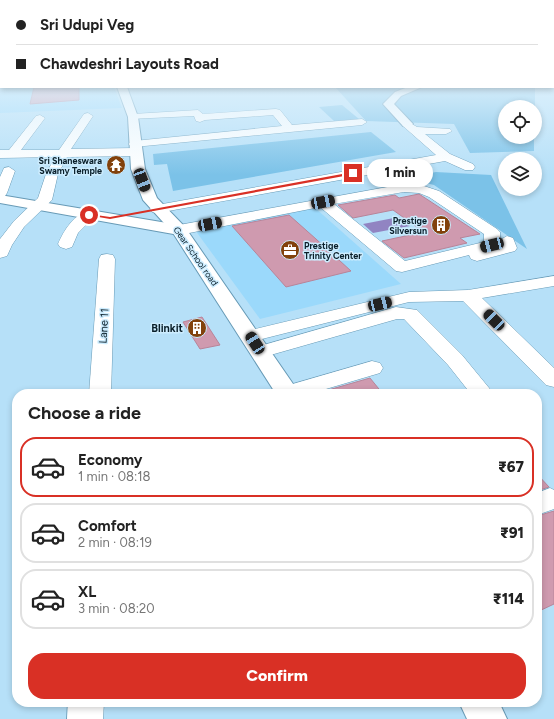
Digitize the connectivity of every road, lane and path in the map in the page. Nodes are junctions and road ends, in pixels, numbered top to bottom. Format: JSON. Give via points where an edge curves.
{"nodes":[{"id":1,"x":130,"y":109,"type":"edge"},
{"id":2,"x":393,"y":109,"type":"edge"},
{"id":3,"x":88,"y":116,"type":"dead end"},
{"id":4,"x":133,"y":117,"type":"junction"},
{"id":5,"x":40,"y":118,"type":"dead end"},
{"id":6,"x":362,"y":122,"type":"dead end"},
{"id":7,"x":287,"y":125,"type":"dead end"},
{"id":8,"x":411,"y":127,"type":"junction"},
{"id":9,"x":446,"y":131,"type":"dead end"},
{"id":10,"x":134,"y":148,"type":"junction"},
{"id":11,"x":0,"y":154,"type":"edge"},
{"id":12,"x":12,"y":154,"type":"junction"},
{"id":13,"x":63,"y":154,"type":"junction"},
{"id":14,"x":446,"y":156,"type":"junction"},
{"id":15,"x":469,"y":167,"type":"dead end"},
{"id":16,"x":9,"y":171,"type":"dead end"},
{"id":17,"x":415,"y":184,"type":"dead end"},
{"id":18,"x":0,"y":193,"type":"edge"},
{"id":19,"x":360,"y":195,"type":"junction"},
{"id":20,"x":0,"y":199,"type":"edge"},
{"id":21,"x":323,"y":202,"type":"junction"},
{"id":22,"x":37,"y":205,"type":"junction"},
{"id":23,"x":158,"y":208,"type":"junction"},
{"id":24,"x":89,"y":215,"type":"junction"},
{"id":25,"x":110,"y":218,"type":"junction"},
{"id":26,"x":179,"y":230,"type":"junction"},
{"id":27,"x":507,"y":241,"type":"dead end"},
{"id":28,"x":66,"y":244,"type":"dead end"},
{"id":29,"x":1,"y":253,"type":"edge"},
{"id":30,"x":107,"y":259,"type":"dead end"},
{"id":31,"x":432,"y":260,"type":"junction"},
{"id":32,"x":554,"y":281,"type":"edge"},
{"id":33,"x":468,"y":295,"type":"junction"},
{"id":34,"x":255,"y":344,"type":"junction"},
{"id":35,"x":372,"y":368,"type":"dead end"},
{"id":36,"x":551,"y":374,"type":"edge"},
{"id":37,"x":100,"y":389,"type":"edge"},
{"id":38,"x":285,"y":389,"type":"edge"},
{"id":39,"x":301,"y":389,"type":"edge"},
{"id":40,"x":479,"y":389,"type":"edge"},
{"id":41,"x":86,"y":707,"type":"edge"},
{"id":42,"x":481,"y":707,"type":"edge"},
{"id":43,"x":85,"y":719,"type":"edge"},
{"id":44,"x":488,"y":719,"type":"edge"}],
"edges":[{"from":1,"to":4,"type":"main road","name":"Gear School road"},
{"from":2,"to":8,"type":"main road"},
{"from":3,"to":13,"type":"street"},
{"from":4,"to":7,"type":"street","via":[[198,113],[200,118],[276,112]]},
{"from":4,"to":10,"type":"main road","name":"Gear School road"},
{"from":5,"to":12,"type":"street"},
{"from":6,"to":10,"type":"street"},
{"from":8,"to":9,"type":"street"},
{"from":8,"to":14,"type":"street"},
{"from":10,"to":13,"type":"street"},
{"from":10,"to":23,"type":"main road","name":"Gear School road","via":[[138,169],[150,200]]},
{"from":11,"to":12,"type":"street"},
{"from":12,"to":13,"type":"street"},
{"from":13,"to":22,"type":"street","via":[[52,174],[45,200]]},
{"from":14,"to":15,"type":"street"},
{"from":14,"to":23,"type":"street"},
{"from":16,"to":18,"type":"street"},
{"from":17,"to":19,"type":"street","via":[[399,182],[368,187]]},
{"from":19,"to":21,"type":"street"},
{"from":19,"to":31,"type":"street","via":[[404,188],[421,189],[434,194],[492,232],[492,245]]},
{"from":20,"to":22,"type":"main road"},
{"from":21,"to":26,"type":"street"},
{"from":21,"to":31,"type":"street","via":[[402,267]]},
{"from":22,"to":24,"type":"main road"},
{"from":22,"to":29,"type":"street","via":[[19,224]]},
{"from":23,"to":25,"type":"main road"},
{"from":23,"to":26,"type":"main road","name":"Gear School road"},
{"from":24,"to":25,"type":"main road"},
{"from":24,"to":28,"type":"street","via":[[71,231]]},
{"from":25,"to":26,"type":"main road"},
{"from":26,"to":34,"type":"main road","name":"Gear School road"},
{"from":27,"to":31,"type":"street","via":[[508,248],[461,260]]},
{"from":30,"to":37,"type":"street","name":"Lane 11"},
{"from":32,"to":33,"type":"street"},
{"from":33,"to":34,"type":"street","via":[[409,297]]},
{"from":33,"to":36,"type":"street"},
{"from":34,"to":38,"type":"main road","name":"Gear School road"},
{"from":34,"to":40,"type":"street","via":[[405,312],[410,314],[455,360]]},
{"from":35,"to":39,"type":"street"},
{"from":41,"to":43,"type":"street"},
{"from":42,"to":44,"type":"main road"}]}
